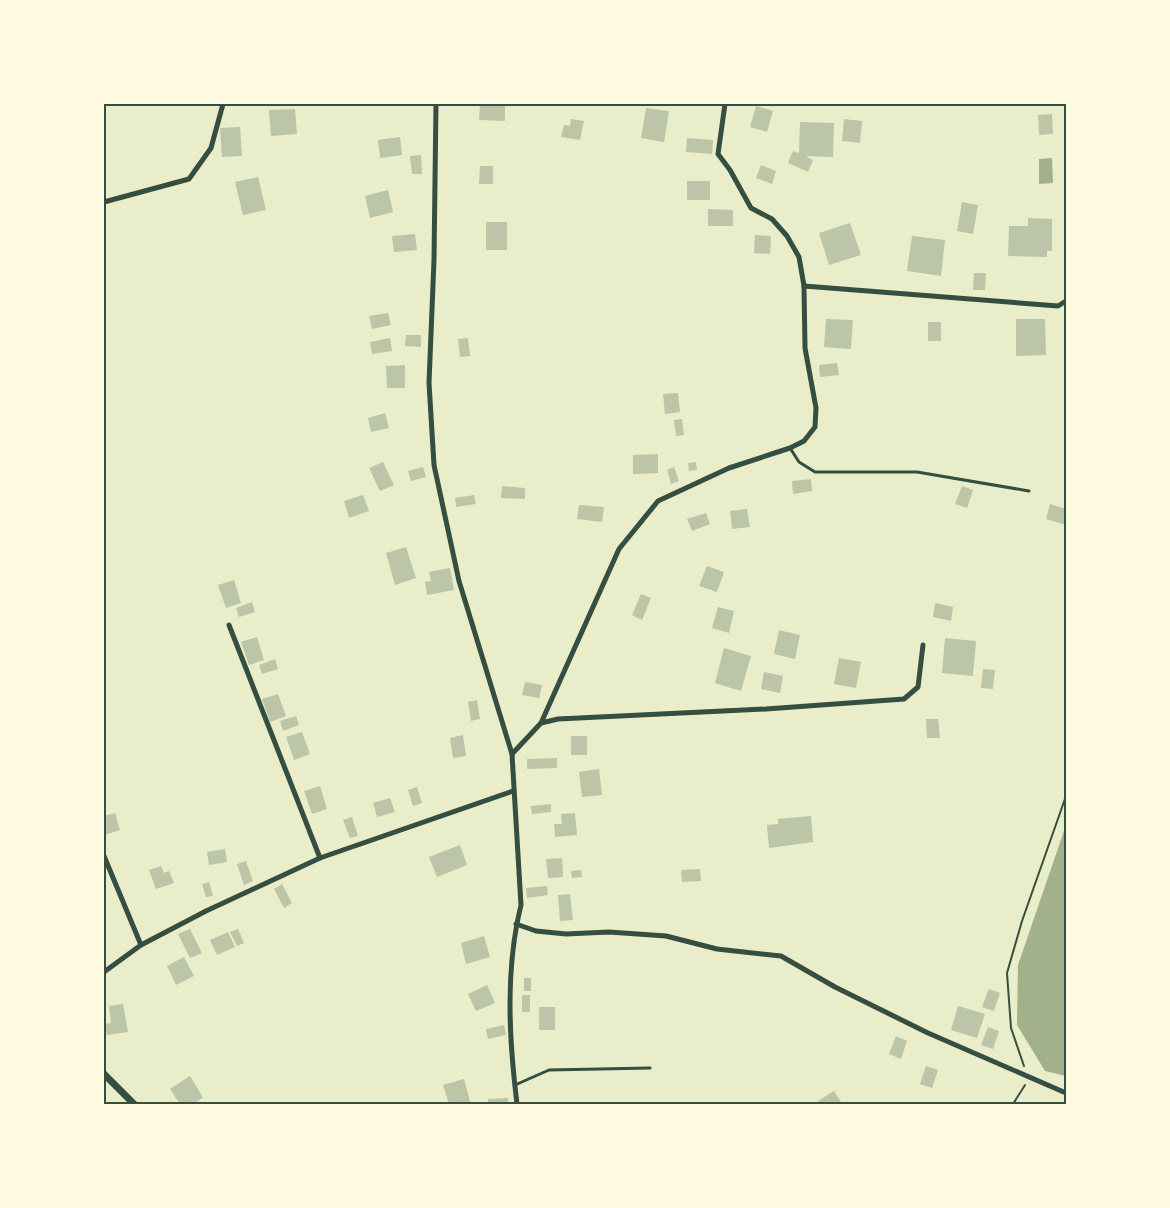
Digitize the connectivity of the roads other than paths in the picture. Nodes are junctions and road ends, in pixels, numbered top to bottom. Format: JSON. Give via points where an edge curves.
{"nodes":[{"id":1,"x":223,"y":104,"type":"edge"},
{"id":2,"x":436,"y":104,"type":"edge"},
{"id":3,"x":725,"y":104,"type":"edge"},
{"id":4,"x":104,"y":202,"type":"edge"},
{"id":5,"x":804,"y":286,"type":"junction"},
{"id":6,"x":1066,"y":301,"type":"edge"},
{"id":7,"x":790,"y":448,"type":"junction"},
{"id":8,"x":1029,"y":491,"type":"dead end"},
{"id":9,"x":230,"y":625,"type":"dead end"},
{"id":10,"x":923,"y":645,"type":"dead end"},
{"id":11,"x":541,"y":723,"type":"junction"},
{"id":12,"x":512,"y":754,"type":"junction"},
{"id":13,"x":513,"y":791,"type":"junction"},
{"id":14,"x":104,"y":856,"type":"edge"},
{"id":15,"x":320,"y":858,"type":"junction"},
{"id":16,"x":516,"y":924,"type":"junction"},
{"id":17,"x":141,"y":945,"type":"junction"},
{"id":18,"x":104,"y":972,"type":"edge"},
{"id":19,"x":650,"y":1068,"type":"dead end"},
{"id":20,"x":104,"y":1074,"type":"edge"},
{"id":21,"x":515,"y":1084,"type":"junction"},
{"id":22,"x":1066,"y":1093,"type":"edge"},
{"id":23,"x":134,"y":1104,"type":"edge"},
{"id":24,"x":517,"y":1104,"type":"edge"}],
"edges":[{"from":1,"to":4,"type":"street","via":[[211,148],[189,179]]},
{"from":2,"to":12,"type":"street","via":[[429,383],[434,465],[459,581]]},
{"from":3,"to":5,"type":"street","via":[[718,154],[751,208],[772,219],[787,236],[799,257]]},
{"from":5,"to":6,"type":"street","via":[[1058,306]]},
{"from":5,"to":7,"type":"street","via":[[805,348],[816,408],[815,427],[804,441]]},
{"from":7,"to":8,"type":"lane","via":[[799,462],[815,472],[917,472]]},
{"from":7,"to":11,"type":"street","via":[[729,468],[658,501],[619,549]]},
{"from":9,"to":15,"type":"street"},
{"from":10,"to":11,"type":"street","via":[[918,687],[904,699],[766,710],[558,718]]},
{"from":11,"to":12,"type":"street"},
{"from":12,"to":13,"type":"street"},
{"from":13,"to":15,"type":"street"},
{"from":13,"to":16,"type":"street","via":[[521,905]]},
{"from":14,"to":17,"type":"street"},
{"from":15,"to":17,"type":"street"},
{"from":16,"to":21,"type":"street","via":[[509,1007]]},
{"from":16,"to":22,"type":"street","via":[[536,931],[666,936],[717,949],[781,956],[928,1033]]},
{"from":17,"to":18,"type":"street"},
{"from":19,"to":21,"type":"lane","via":[[549,1070]]},
{"from":20,"to":23,"type":"street"},
{"from":21,"to":24,"type":"street"}]}
